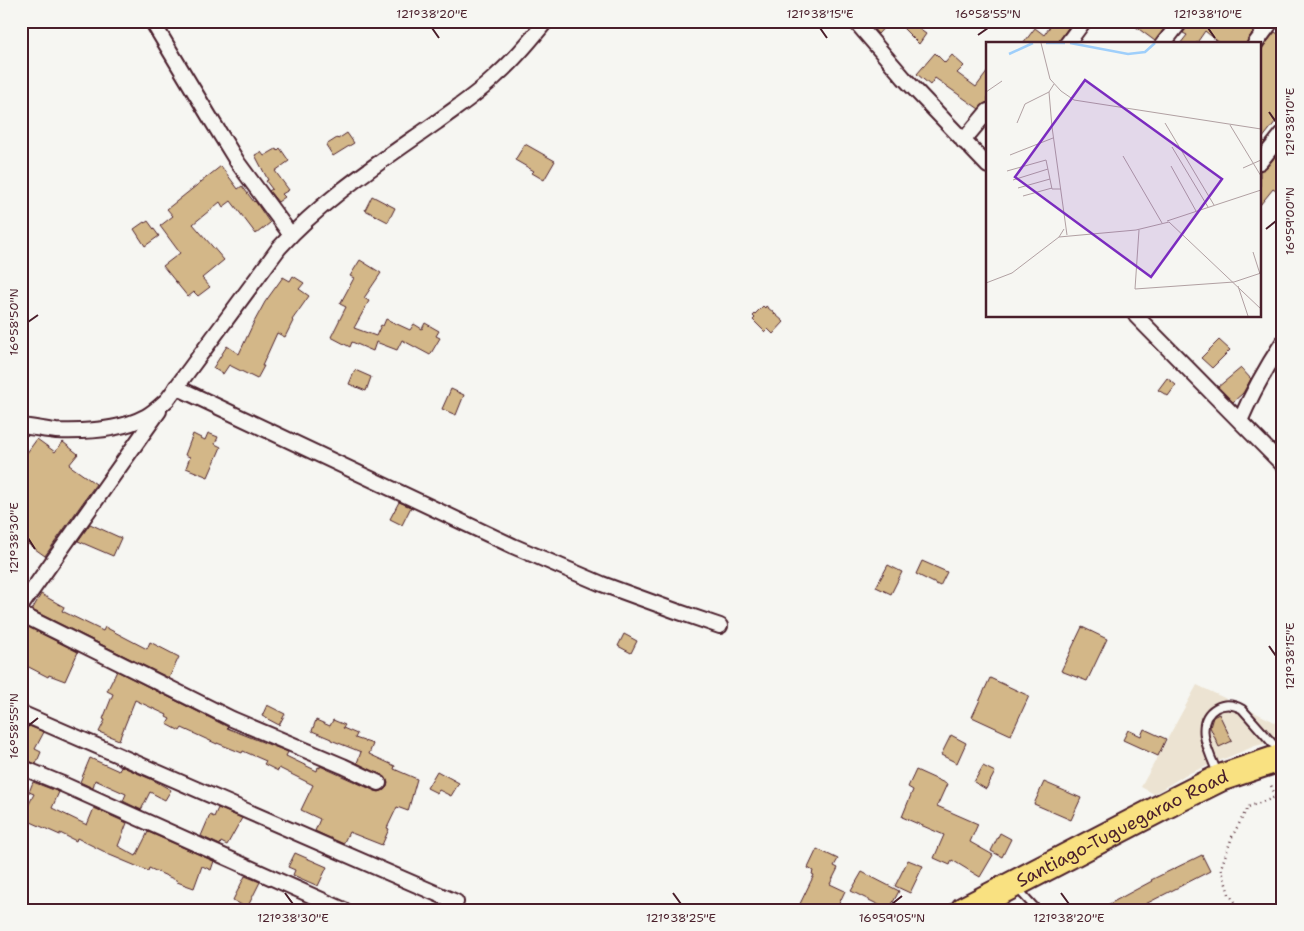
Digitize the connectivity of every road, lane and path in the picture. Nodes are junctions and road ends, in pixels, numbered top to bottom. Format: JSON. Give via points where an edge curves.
{"nodes":[{"id":1,"x":152,"y":21,"type":"edge"},
{"id":2,"x":546,"y":21,"type":"edge"},
{"id":3,"x":855,"y":21,"type":"edge"},
{"id":4,"x":1084,"y":21,"type":"edge"},
{"id":5,"x":1181,"y":21,"type":"edge"},
{"id":6,"x":1272,"y":21,"type":"edge"},
{"id":7,"x":1068,"y":42,"type":"edge"},
{"id":8,"x":1165,"y":42,"type":"edge"},
{"id":9,"x":1256,"y":42,"type":"edge"},
{"id":10,"x":986,"y":113,"type":"edge"},
{"id":11,"x":1283,"y":133,"type":"edge"},
{"id":12,"x":963,"y":141,"type":"junction"},
{"id":13,"x":1262,"y":159,"type":"edge"},
{"id":14,"x":986,"y":164,"type":"edge"},
{"id":15,"x":291,"y":235,"type":"junction"},
{"id":16,"x":1138,"y":318,"type":"edge"},
{"id":17,"x":1283,"y":342,"type":"edge"},
{"id":18,"x":176,"y":387,"type":"junction"},
{"id":19,"x":167,"y":400,"type":"junction"},
{"id":20,"x":1240,"y":421,"type":"junction"},
{"id":21,"x":21,"y":426,"type":"edge"},
{"id":22,"x":1283,"y":465,"type":"edge"},
{"id":23,"x":21,"y":606,"type":"edge"},
{"id":24,"x":21,"y":614,"type":"edge"},
{"id":25,"x":720,"y":626,"type":"dead end"},
{"id":26,"x":21,"y":713,"type":"edge"},
{"id":27,"x":1276,"y":759,"type":"edge"},
{"id":28,"x":21,"y":767,"type":"edge"},
{"id":29,"x":1220,"y":778,"type":"junction"},
{"id":30,"x":379,"y":783,"type":"dead end"},
{"id":31,"x":1014,"y":884,"type":"junction"},
{"id":32,"x":456,"y":902,"type":"dead end"},
{"id":33,"x":344,"y":910,"type":"edge"},
{"id":34,"x":964,"y":910,"type":"edge"},
{"id":35,"x":1037,"y":910,"type":"edge"},
{"id":36,"x":1241,"y":910,"type":"edge"}],
"edges":[{"from":1,"to":15,"type":"street","via":[[238,163]]},
{"from":2,"to":15,"type":"street","via":[[514,60],[486,86],[344,188]]},
{"from":3,"to":12,"type":"street"},
{"from":4,"to":7,"type":"street"},
{"from":5,"to":8,"type":"street"},
{"from":6,"to":9,"type":"street"},
{"from":10,"to":12,"type":"street"},
{"from":11,"to":13,"type":"street"},
{"from":12,"to":14,"type":"street"},
{"from":15,"to":18,"type":"street"},
{"from":16,"to":20,"type":"street"},
{"from":17,"to":20,"type":"street","via":[[1254,390]]},
{"from":18,"to":19,"type":"street"},
{"from":18,"to":25,"type":"street","via":[[513,546],[602,584]]},
{"from":19,"to":21,"type":"street","via":[[146,417],[116,426],[90,430]]},
{"from":19,"to":23,"type":"street"},
{"from":20,"to":22,"type":"street"},
{"from":24,"to":30,"type":"street","via":[[232,719]]},
{"from":26,"to":32,"type":"street"},
{"from":27,"to":29,"type":"highway","name":"Santiago-Tuguegarao Road"},
{"from":27,"to":29,"type":"lane","via":[[1242,709],[1234,704],[1223,705],[1205,721],[1204,732]]},
{"from":27,"to":36,"type":"path","via":[[1276,797],[1248,807],[1220,868],[1229,894]]},
{"from":28,"to":33,"type":"street"},
{"from":29,"to":31,"type":"highway","name":"Santiago-Tuguegarao Road"},
{"from":31,"to":34,"type":"highway","name":"Santiago-Tuguegarao Road"},
{"from":31,"to":35,"type":"lane"}]}
